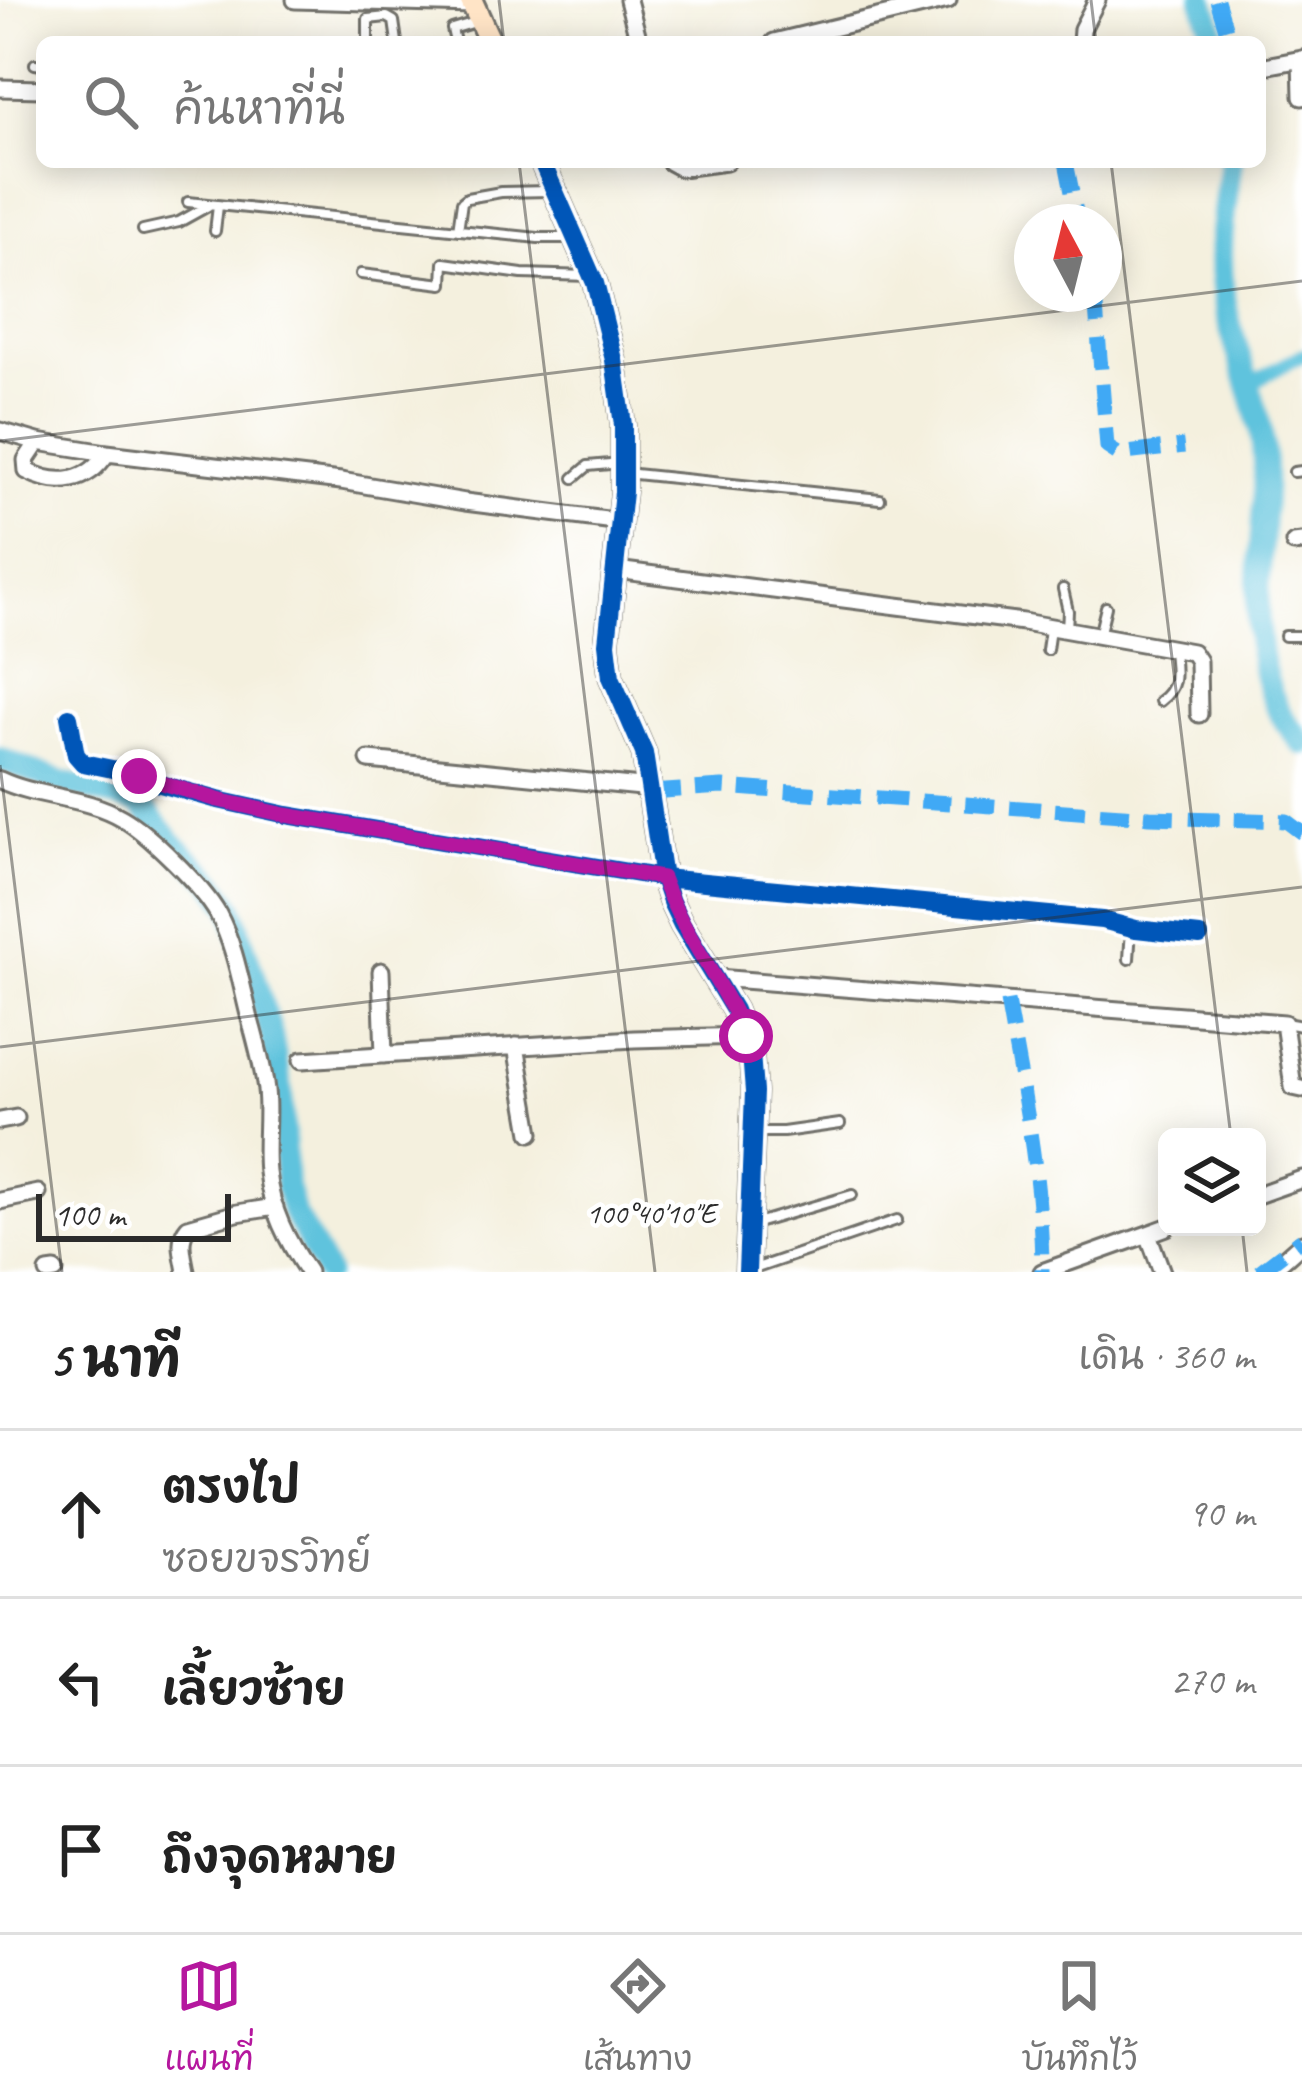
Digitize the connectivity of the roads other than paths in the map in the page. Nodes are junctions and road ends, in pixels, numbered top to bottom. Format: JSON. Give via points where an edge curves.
{"nodes":[{"id":1,"x":295,"y":0,"type":"edge"},
{"id":2,"x":948,"y":0,"type":"edge"},
{"id":3,"x":1097,"y":0,"type":"edge"},
{"id":4,"x":634,"y":2,"type":"edge"},
{"id":5,"x":475,"y":8,"type":"edge"},
{"id":6,"x":368,"y":36,"type":"edge"},
{"id":7,"x":396,"y":36,"type":"edge"},
{"id":8,"x":454,"y":36,"type":"edge"},
{"id":9,"x":487,"y":36,"type":"edge"},
{"id":10,"x":638,"y":36,"type":"edge"},
{"id":11,"x":799,"y":36,"type":"edge"},
{"id":12,"x":1081,"y":36,"type":"edge"},
{"id":13,"x":1301,"y":59,"type":"edge"},
{"id":14,"x":1266,"y":66,"type":"edge"},
{"id":15,"x":0,"y":88,"type":"edge"},
{"id":16,"x":36,"y":89,"type":"edge"},
{"id":17,"x":1302,"y":97,"type":"edge"},
{"id":18,"x":545,"y":168,"type":"edge"},
{"id":19,"x":555,"y":191,"type":"junction"},
{"id":20,"x":188,"y":202,"type":"dead end"},
{"id":21,"x":214,"y":205,"type":"junction"},
{"id":22,"x":143,"y":230,"type":"dead end"},
{"id":23,"x":458,"y":230,"type":"junction"},
{"id":24,"x":214,"y":231,"type":"dead end"},
{"id":25,"x":576,"y":238,"type":"junction"},
{"id":26,"x":362,"y":274,"type":"dead end"},
{"id":27,"x":592,"y":276,"type":"junction"},
{"id":28,"x":0,"y":430,"type":"edge"},
{"id":29,"x":38,"y":442,"type":"junction"},
{"id":30,"x":107,"y":453,"type":"junction"},
{"id":31,"x":623,"y":468,"type":"junction"},
{"id":32,"x":574,"y":478,"type":"dead end"},
{"id":33,"x":880,"y":499,"type":"dead end"},
{"id":34,"x":622,"y":522,"type":"junction"},
{"id":35,"x":616,"y":570,"type":"junction"},
{"id":36,"x":1063,"y":590,"type":"dead end"},
{"id":37,"x":1106,"y":607,"type":"dead end"},
{"id":38,"x":1059,"y":629,"type":"junction"},
{"id":39,"x":1285,"y":636,"type":"dead end"},
{"id":40,"x":1302,"y":636,"type":"edge"},
{"id":41,"x":1099,"y":637,"type":"junction"},
{"id":42,"x":1047,"y":650,"type":"dead end"},
{"id":43,"x":1173,"y":651,"type":"junction"},
{"id":44,"x":1160,"y":701,"type":"dead end"},
{"id":45,"x":1198,"y":714,"type":"dead end"},
{"id":46,"x":69,"y":717,"type":"dead end"},
{"id":47,"x":369,"y":760,"type":"dead end"},
{"id":48,"x":0,"y":779,"type":"edge"},
{"id":49,"x":651,"y":788,"type":"junction"},
{"id":50,"x":662,"y":878,"type":"junction"},
{"id":51,"x":1131,"y":928,"type":"junction"},
{"id":52,"x":1200,"y":936,"type":"dead end"},
{"id":53,"x":1129,"y":959,"type":"dead end"},
{"id":54,"x":381,"y":971,"type":"dead end"},
{"id":55,"x":717,"y":978,"type":"junction"},
{"id":56,"x":1284,"y":1023,"type":"junction"},
{"id":57,"x":1302,"y":1026,"type":"edge"},
{"id":58,"x":746,"y":1036,"type":"junction"},
{"id":59,"x":516,"y":1046,"type":"junction"},
{"id":60,"x":384,"y":1054,"type":"junction"},
{"id":61,"x":302,"y":1060,"type":"dead end"},
{"id":62,"x":1302,"y":1089,"type":"edge"},
{"id":63,"x":840,"y":1124,"type":"dead end"},
{"id":64,"x":752,"y":1132,"type":"junction"},
{"id":65,"x":531,"y":1133,"type":"dead end"},
{"id":66,"x":1302,"y":1179,"type":"edge"},
{"id":67,"x":1266,"y":1192,"type":"edge"},
{"id":68,"x":38,"y":1193,"type":"dead end"},
{"id":69,"x":852,"y":1195,"type":"dead end"},
{"id":70,"x":0,"y":1201,"type":"edge"},
{"id":71,"x":274,"y":1208,"type":"junction"},
{"id":72,"x":897,"y":1220,"type":"dead end"},
{"id":73,"x":749,"y":1226,"type":"junction"},
{"id":74,"x":1158,"y":1230,"type":"edge"},
{"id":75,"x":1148,"y":1234,"type":"junction"},
{"id":76,"x":1302,"y":1243,"type":"edge"},
{"id":77,"x":186,"y":1272,"type":"edge"},
{"id":78,"x":308,"y":1272,"type":"edge"},
{"id":79,"x":747,"y":1272,"type":"edge"},
{"id":80,"x":1042,"y":1272,"type":"edge"},
{"id":81,"x":1162,"y":1272,"type":"edge"},
{"id":82,"x":1269,"y":1272,"type":"edge"}],
"edges":[{"from":1,"to":5,"type":"street"},
{"from":2,"to":11,"type":"street"},
{"from":3,"to":12,"type":"street"},
{"from":4,"to":10,"type":"street"},
{"from":5,"to":8,"type":"lane","via":[[452,28]]},
{"from":5,"to":9,"type":"street"},
{"from":6,"to":7,"type":"lane","via":[[368,19],[387,17]]},
{"from":13,"to":14,"type":"street"},
{"from":13,"to":17,"type":"street"},
{"from":15,"to":16,"type":"street"},
{"from":18,"to":19,"type":"street"},
{"from":19,"to":23,"type":"lane","via":[[466,198]]},
{"from":19,"to":25,"type":"street"},
{"from":20,"to":21,"type":"lane"},
{"from":21,"to":22,"type":"lane"},
{"from":21,"to":23,"type":"lane"},
{"from":21,"to":24,"type":"lane"},
{"from":23,"to":25,"type":"lane"},
{"from":25,"to":27,"type":"street"},
{"from":26,"to":27,"type":"lane","via":[[443,284],[444,263]]},
{"from":27,"to":31,"type":"street","via":[[614,360]]},
{"from":28,"to":29,"type":"street"},
{"from":29,"to":30,"type":"street"},
{"from":29,"to":30,"type":"street","via":[[27,471],[57,479],[88,474]]},
{"from":30,"to":34,"type":"street"},
{"from":31,"to":32,"type":"lane","via":[[588,466]]},
{"from":31,"to":33,"type":"lane"},
{"from":31,"to":34,"type":"street"},
{"from":34,"to":35,"type":"street"},
{"from":35,"to":38,"type":"street"},
{"from":35,"to":49,"type":"street","via":[[607,659]]},
{"from":36,"to":38,"type":"lane","via":[[1067,611]]},
{"from":37,"to":41,"type":"lane"},
{"from":38,"to":41,"type":"street"},
{"from":38,"to":42,"type":"lane"},
{"from":39,"to":40,"type":"lane"},
{"from":41,"to":43,"type":"street"},
{"from":43,"to":44,"type":"lane","via":[[1174,689]]},
{"from":43,"to":45,"type":"street","via":[[1192,652],[1198,661]]},
{"from":46,"to":50,"type":"street","via":[[83,763],[218,800]]},
{"from":47,"to":49,"type":"street"},
{"from":48,"to":71,"type":"street","via":[[127,821],[217,913],[264,1076]]},
{"from":49,"to":50,"type":"street"},
{"from":50,"to":51,"type":"street"},
{"from":50,"to":55,"type":"street"},
{"from":51,"to":52,"type":"street"},
{"from":51,"to":53,"type":"lane"},
{"from":54,"to":60,"type":"street"},
{"from":55,"to":56,"type":"street"},
{"from":55,"to":58,"type":"street"},
{"from":56,"to":57,"type":"lane"},
{"from":56,"to":62,"type":"street","via":[[1292,1087]]},
{"from":58,"to":59,"type":"street"},
{"from":58,"to":64,"type":"street"},
{"from":59,"to":60,"type":"street"},
{"from":59,"to":65,"type":"street"},
{"from":60,"to":61,"type":"street"},
{"from":63,"to":64,"type":"lane"},
{"from":64,"to":73,"type":"street"},
{"from":66,"to":67,"type":"street"},
{"from":68,"to":70,"type":"street"},
{"from":69,"to":73,"type":"lane"},
{"from":71,"to":77,"type":"street","via":[[188,1227],[181,1241]]},
{"from":71,"to":78,"type":"street"},
{"from":72,"to":79,"type":"lane"},
{"from":73,"to":79,"type":"street"},
{"from":74,"to":75,"type":"street"},
{"from":75,"to":80,"type":"street"},
{"from":75,"to":81,"type":"street"},
{"from":76,"to":82,"type":"street"}]}
